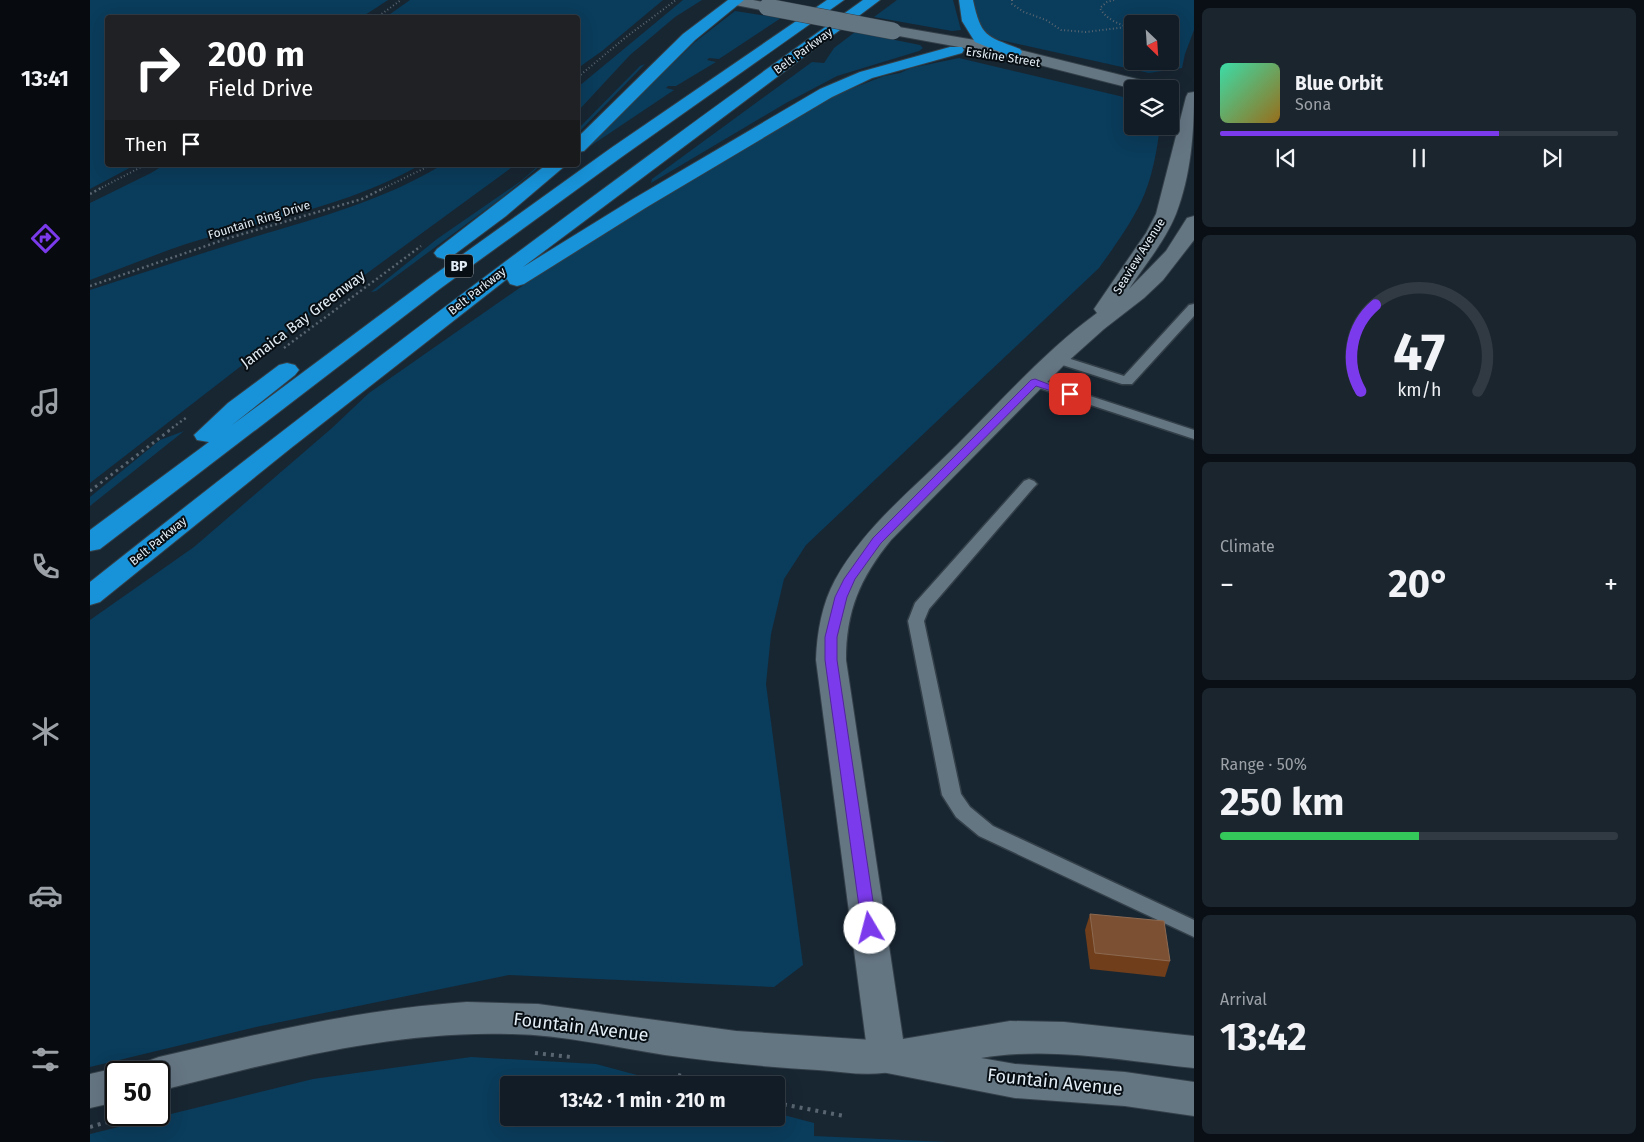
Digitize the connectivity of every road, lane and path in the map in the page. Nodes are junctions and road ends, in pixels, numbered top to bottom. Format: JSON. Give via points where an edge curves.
{"nodes":[{"id":1,"x":400,"y":0,"type":"edge"},
{"id":2,"x":676,"y":0,"type":"edge"},
{"id":3,"x":736,"y":0,"type":"edge"},
{"id":4,"x":837,"y":0,"type":"edge"},
{"id":5,"x":874,"y":0,"type":"edge"},
{"id":6,"x":966,"y":0,"type":"edge"},
{"id":7,"x":1012,"y":0,"type":"edge"},
{"id":8,"x":1114,"y":0,"type":"edge"},
{"id":9,"x":380,"y":15,"type":"edge"},
{"id":10,"x":1124,"y":26,"type":"edge"},
{"id":11,"x":1124,"y":27,"type":"edge"},
{"id":12,"x":893,"y":30,"type":"junction"},
{"id":13,"x":956,"y":50,"type":"junction"},
{"id":14,"x":1014,"y":52,"type":"junction"},
{"id":15,"x":1056,"y":65,"type":"junction"},
{"id":16,"x":580,"y":75,"type":"edge"},
{"id":17,"x":1124,"y":81,"type":"edge"},
{"id":18,"x":1190,"y":96,"type":"edge"},
{"id":19,"x":580,"y":145,"type":"edge"},
{"id":20,"x":141,"y":167,"type":"edge"},
{"id":21,"x":427,"y":167,"type":"edge"},
{"id":22,"x":555,"y":167,"type":"edge"},
{"id":23,"x":90,"y":194,"type":"edge"},
{"id":24,"x":1194,"y":222,"type":"edge"},
{"id":25,"x":421,"y":246,"type":"dead end"},
{"id":26,"x":90,"y":286,"type":"edge"},
{"id":27,"x":1194,"y":308,"type":"edge"},
{"id":28,"x":1097,"y":324,"type":"junction"},
{"id":29,"x":408,"y":344,"type":"junction"},
{"id":30,"x":279,"y":352,"type":"dead end"},
{"id":31,"x":1058,"y":358,"type":"junction"},
{"id":32,"x":1035,"y":382,"type":"junction"},
{"id":33,"x":192,"y":414,"type":"dead end"},
{"id":34,"x":1194,"y":435,"type":"edge"},
{"id":35,"x":1030,"y":484,"type":"dead end"},
{"id":36,"x":90,"y":491,"type":"edge"},
{"id":37,"x":90,"y":543,"type":"edge"},
{"id":38,"x":90,"y":596,"type":"edge"},
{"id":39,"x":1194,"y":929,"type":"edge"},
{"id":40,"x":529,"y":1052,"type":"dead end"},
{"id":41,"x":1194,"y":1052,"type":"edge"},
{"id":42,"x":887,"y":1057,"type":"junction"},
{"id":43,"x":575,"y":1058,"type":"dead end"},
{"id":44,"x":170,"y":1071,"type":"edge"},
{"id":45,"x":668,"y":1073,"type":"dead end"},
{"id":46,"x":681,"y":1076,"type":"edge"},
{"id":47,"x":105,"y":1088,"type":"edge"},
{"id":48,"x":90,"y":1091,"type":"edge"},
{"id":49,"x":1194,"y":1099,"type":"edge"},
{"id":50,"x":785,"y":1105,"type":"edge"},
{"id":51,"x":844,"y":1116,"type":"dead end"}],
"edges":[{"from":1,"to":9,"type":"path"},
{"from":2,"to":16,"type":"path"},
{"from":3,"to":12,"type":"main road","name":"Erskine Street","bridge":true},
{"from":3,"to":19,"type":"highway","via":[[689,37]]},
{"from":4,"to":37,"type":"highway","name":"Belt Parkway","number":"BP","via":[[441,279]]},
{"from":5,"to":29,"type":"highway","name":"Belt Parkway","number":"BP","via":[[654,158]]},
{"from":6,"to":14,"type":"highway","via":[[970,21],[981,40]]},
{"from":7,"to":11,"type":"path","via":[[1018,8],[1061,30],[1086,32]]},
{"from":8,"to":10,"type":"path","via":[[1100,8],[1102,13]]},
{"from":12,"to":13,"type":"main road","name":"Erskine Street"},
{"from":12,"to":14,"type":"main road","name":"Erskine Street"},
{"from":13,"to":15,"type":"main road","name":"Erskine Street"},
{"from":13,"to":29,"type":"highway","via":[[866,75],[826,93]]},
{"from":14,"to":15,"type":"main road","name":"Erskine Street"},
{"from":15,"to":17,"type":"main road","name":"Erskine Street"},
{"from":18,"to":28,"type":"main road","name":"Seaview Avenue","via":[[1166,214]]},
{"from":20,"to":23,"type":"path"},
{"from":21,"to":26,"type":"path","name":"Fountain Ring Drive","via":[[362,199],[230,238]]},
{"from":22,"to":37,"type":"highway","via":[[236,408]]},
{"from":24,"to":28,"type":"main road","name":"Seaview Avenue","via":[[1163,268]]},
{"from":25,"to":30,"type":"path","name":"Jamaica Bay Greenway"},
{"from":27,"to":31,"type":"lane","via":[[1127,380]]},
{"from":28,"to":31,"type":"main road","name":"Seaview Avenue"},
{"from":29,"to":38,"type":"highway","name":"Belt Parkway","number":"BP"},
{"from":31,"to":32,"type":"main road","name":"Seaview Avenue"},
{"from":32,"to":34,"type":"lane"},
{"from":32,"to":42,"type":"main road","name":"Seaview Avenue","via":[[877,540],[850,579],[835,616],[831,637],[834,686]]},
{"from":33,"to":36,"type":"path"},
{"from":35,"to":39,"type":"lane","via":[[921,607],[916,621],[952,795],[963,812],[986,831]]},
{"from":40,"to":43,"type":"path"},
{"from":41,"to":42,"type":"main road","name":"Fountain Avenue","via":[[1064,1038],[1010,1037]]},
{"from":42,"to":44,"type":"main road","name":"Fountain Avenue","via":[[714,1045],[552,1020],[471,1018],[346,1033]]},
{"from":42,"to":49,"type":"main road","name":"Fountain Avenue","via":[[1015,1081],[1125,1089]]},
{"from":45,"to":46,"type":"path"},
{"from":47,"to":48,"type":"main road"},
{"from":50,"to":51,"type":"path"}]}
